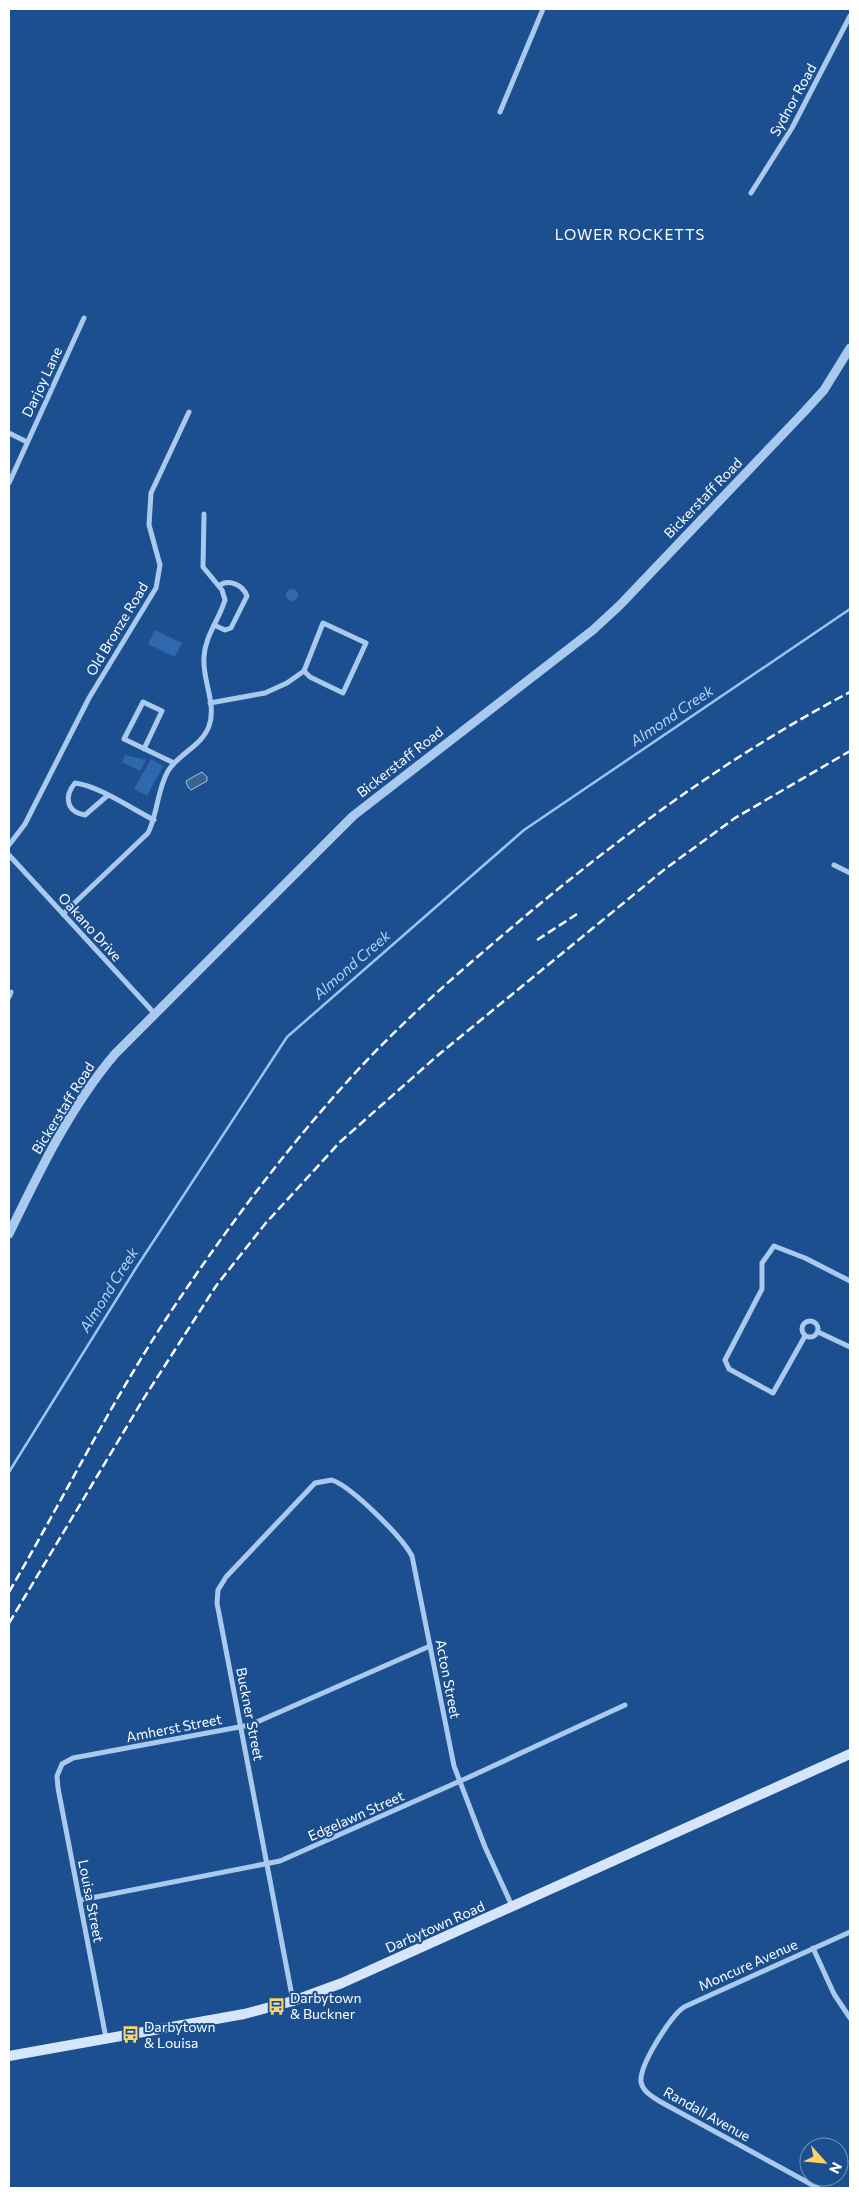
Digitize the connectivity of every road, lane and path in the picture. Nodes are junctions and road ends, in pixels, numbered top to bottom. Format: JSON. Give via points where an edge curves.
{"nodes":[{"id":1,"x":543,"y":9,"type":"edge"},
{"id":2,"x":850,"y":16,"type":"edge"},
{"id":3,"x":500,"y":112,"type":"dead end"},
{"id":4,"x":751,"y":192,"type":"dead end"},
{"id":5,"x":84,"y":318,"type":"dead end"},
{"id":6,"x":850,"y":348,"type":"edge"},
{"id":7,"x":189,"y":412,"type":"dead end"},
{"id":8,"x":9,"y":433,"type":"edge"},
{"id":9,"x":26,"y":442,"type":"junction"},
{"id":10,"x":9,"y":483,"type":"edge"},
{"id":11,"x":204,"y":514,"type":"dead end"},
{"id":12,"x":219,"y":586,"type":"junction"},
{"id":13,"x":214,"y":625,"type":"junction"},
{"id":14,"x":304,"y":671,"type":"junction"},
{"id":15,"x":210,"y":703,"type":"junction"},
{"id":16,"x":144,"y":749,"type":"junction"},
{"id":17,"x":174,"y":763,"type":"junction"},
{"id":18,"x":107,"y":796,"type":"junction"},
{"id":19,"x":154,"y":820,"type":"junction"},
{"id":20,"x":9,"y":845,"type":"edge"},
{"id":21,"x":9,"y":856,"type":"edge"},
{"id":22,"x":834,"y":865,"type":"dead end"},
{"id":23,"x":850,"y":873,"type":"edge"},
{"id":24,"x":63,"y":914,"type":"junction"},
{"id":25,"x":155,"y":1014,"type":"junction"},
{"id":26,"x":9,"y":1234,"type":"edge"},
{"id":27,"x":850,"y":1281,"type":"edge"},
{"id":28,"x":818,"y":1332,"type":"junction"},
{"id":29,"x":805,"y":1336,"type":"junction"},
{"id":30,"x":850,"y":1347,"type":"edge"},
{"id":31,"x":332,"y":1480,"type":"joint"},
{"id":32,"x":430,"y":1646,"type":"junction"},
{"id":33,"x":625,"y":1705,"type":"dead end"},
{"id":34,"x":242,"y":1726,"type":"junction"},
{"id":35,"x":850,"y":1754,"type":"edge"},
{"id":36,"x":60,"y":1767,"type":"joint"},
{"id":37,"x":459,"y":1782,"type":"junction"},
{"id":38,"x":266,"y":1865,"type":"junction"},
{"id":39,"x":81,"y":1900,"type":"junction"},
{"id":40,"x":512,"y":1907,"type":"junction"},
{"id":41,"x":850,"y":1932,"type":"edge"},
{"id":42,"x":813,"y":1948,"type":"junction"},
{"id":43,"x":293,"y":2001,"type":"junction"},
{"id":44,"x":850,"y":2018,"type":"edge"},
{"id":45,"x":664,"y":2030,"type":"joint"},
{"id":46,"x":106,"y":2039,"type":"junction"},
{"id":47,"x":9,"y":2056,"type":"edge"},
{"id":48,"x":818,"y":2188,"type":"edge"}],
"edges":[{"from":1,"to":3,"type":"street"},
{"from":2,"to":4,"type":"street","name":"Sydnor Road","via":[[792,128]]},
{"from":5,"to":9,"type":"street","name":"Darjoy Lane"},
{"from":6,"to":25,"type":"street","name":"Bickerstaff Road","via":[[828,383],[804,412],[620,605],[593,630],[353,816]]},
{"from":7,"to":20,"type":"street","name":"Old Bronze Road","via":[[151,493],[149,525],[160,565],[156,588],[89,698],[25,824]]},
{"from":8,"to":9,"type":"street"},
{"from":9,"to":10,"type":"street","name":"Darjoy Lane"},
{"from":11,"to":12,"type":"street","via":[[203,567]]},
{"from":12,"to":13,"type":"street","via":[[225,600]]},
{"from":12,"to":13,"type":"street","via":[[229,581],[243,589],[247,596],[231,628],[225,630]]},
{"from":13,"to":15,"type":"street","via":[[206,640],[203,659]]},
{"from":14,"to":14,"type":"street","via":[[322,623],[366,643],[343,693]]},
{"from":14,"to":15,"type":"street","via":[[265,693]]},
{"from":15,"to":17,"type":"street","via":[[210,723],[205,734]]},
{"from":16,"to":16,"type":"street","via":[[124,739],[143,702],[162,711]]},
{"from":16,"to":17,"type":"street"},
{"from":17,"to":19,"type":"street","via":[[164,779]]},
{"from":18,"to":18,"type":"street","via":[[75,784],[67,799],[75,811],[85,815]]},
{"from":18,"to":19,"type":"street"},
{"from":19,"to":24,"type":"street","via":[[142,840]]},
{"from":21,"to":24,"type":"street","name":"Oakano Drive"},
{"from":22,"to":23,"type":"street"},
{"from":24,"to":25,"type":"street","name":"Oakano Drive"},
{"from":25,"to":26,"type":"street","name":"Bickerstaff Road","via":[[89,1086],[39,1173]]},
{"from":27,"to":29,"type":"street","via":[[774,1246],[762,1263],[762,1289],[725,1360],[729,1369],[773,1393]]},
{"from":28,"to":29,"type":"street","via":[[813,1337]]},
{"from":28,"to":29,"type":"street","via":[[816,1323],[808,1320],[802,1327]]},
{"from":28,"to":30,"type":"street"},
{"from":31,"to":32,"type":"street","name":"Acton Street","via":[[379,1518],[408,1548]]},
{"from":31,"to":34,"type":"street","name":"Buckner Street","via":[[312,1486],[226,1577],[218,1590],[217,1603]]},
{"from":32,"to":34,"type":"street","name":"Amherst Street"},
{"from":32,"to":37,"type":"street","name":"Acton Street"},
{"from":33,"to":37,"type":"street","name":"Edgelawn Street"},
{"from":34,"to":36,"type":"street","name":"Amherst Street","via":[[73,1758]]},
{"from":34,"to":38,"type":"street","name":"Buckner Street"},
{"from":35,"to":40,"type":"main road","name":"Darbytown Road"},
{"from":36,"to":39,"type":"street","name":"Louisa Street","via":[[58,1788]]},
{"from":37,"to":38,"type":"street","name":"Edgelawn Street"},
{"from":37,"to":40,"type":"street","name":"Acton Street"},
{"from":38,"to":39,"type":"street","name":"Edgelawn Street"},
{"from":38,"to":43,"type":"street","name":"Buckner Street"},
{"from":39,"to":46,"type":"street","name":"Louisa Street"},
{"from":40,"to":43,"type":"main road","name":"Darbytown Road","via":[[342,1983]]},
{"from":41,"to":42,"type":"street","name":"Moncure Avenue"},
{"from":42,"to":44,"type":"street","via":[[834,1994]]},
{"from":42,"to":45,"type":"street","name":"Moncure Avenue","via":[[684,2007]]},
{"from":43,"to":46,"type":"main road","name":"Darbytown Road","via":[[244,2014]]},
{"from":45,"to":48,"type":"street","name":"Randall Avenue","via":[[642,2074],[641,2083],[646,2093]]},
{"from":46,"to":47,"type":"main road","name":"Darbytown Road"}]}
